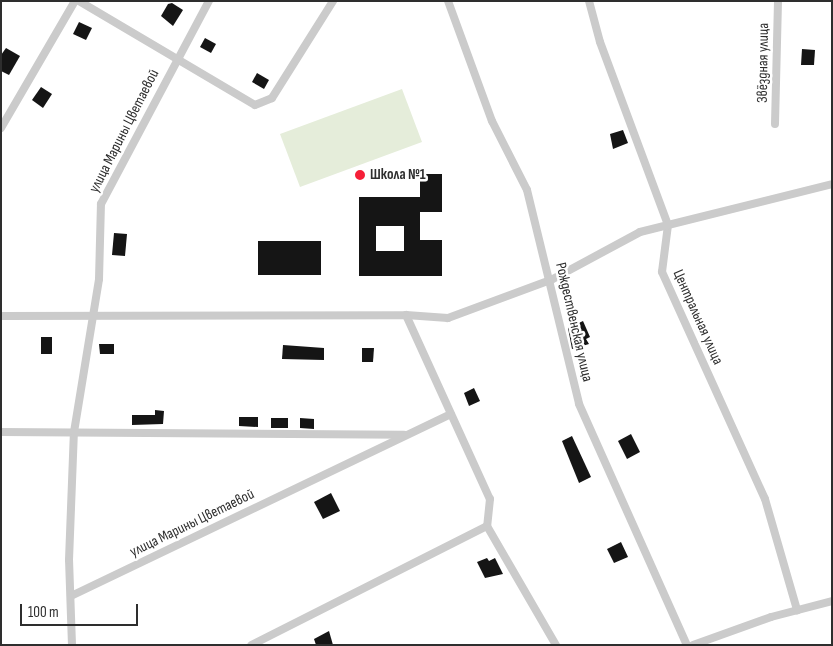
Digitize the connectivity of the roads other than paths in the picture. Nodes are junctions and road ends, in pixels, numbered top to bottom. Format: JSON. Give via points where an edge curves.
{"nodes":[{"id":1,"x":75,"y":1,"type":"edge"},
{"id":2,"x":79,"y":1,"type":"edge"},
{"id":3,"x":209,"y":1,"type":"edge"},
{"id":4,"x":333,"y":1,"type":"edge"},
{"id":5,"x":448,"y":1,"type":"edge"},
{"id":6,"x":589,"y":1,"type":"edge"},
{"id":7,"x":778,"y":1,"type":"edge"},
{"id":8,"x":177,"y":59,"type":"junction"},
{"id":9,"x":775,"y":124,"type":"dead end"},
{"id":10,"x":1,"y":128,"type":"edge"},
{"id":11,"x":832,"y":184,"type":"edge"},
{"id":12,"x":668,"y":225,"type":"junction"},
{"id":13,"x":551,"y":280,"type":"junction"},
{"id":14,"x":406,"y":315,"type":"junction"},
{"id":15,"x":1,"y":316,"type":"edge"},
{"id":16,"x":92,"y":318,"type":"junction"},
{"id":17,"x":451,"y":414,"type":"junction"},
{"id":18,"x":1,"y":432,"type":"edge"},
{"id":19,"x":74,"y":432,"type":"junction"},
{"id":20,"x":407,"y":435,"type":"junction"},
{"id":21,"x":487,"y":526,"type":"junction"},
{"id":22,"x":71,"y":596,"type":"junction"},
{"id":23,"x":832,"y":601,"type":"edge"},
{"id":24,"x":797,"y":610,"type":"junction"},
{"id":25,"x":72,"y":645,"type":"edge"},
{"id":26,"x":251,"y":645,"type":"edge"},
{"id":27,"x":556,"y":645,"type":"edge"},
{"id":28,"x":687,"y":645,"type":"edge"},
{"id":29,"x":693,"y":645,"type":"edge"}],
"edges":[{"from":1,"to":10,"type":"street"},
{"from":2,"to":8,"type":"street"},
{"from":3,"to":8,"type":"street","name":"улица Марины Цветаевой"},
{"from":4,"to":8,"type":"street","via":[[272,98],[255,105]]},
{"from":5,"to":13,"type":"street","name":"Рождественская улица","via":[[492,121],[527,190]]},
{"from":6,"to":12,"type":"street","name":"Центральная улица","via":[[600,42]]},
{"from":7,"to":9,"type":"street","name":"Звёздная улица"},
{"from":8,"to":16,"type":"street","name":"улица Марины Цветаевой","via":[[101,204],[99,279]]},
{"from":11,"to":12,"type":"street"},
{"from":12,"to":13,"type":"street","via":[[640,232]]},
{"from":12,"to":24,"type":"street","name":"Центральная улица","via":[[662,272],[766,499]]},
{"from":13,"to":14,"type":"street","via":[[448,318]]},
{"from":13,"to":28,"type":"street","name":"Рождественская улица","via":[[579,404]]},
{"from":14,"to":16,"type":"street"},
{"from":14,"to":17,"type":"street"},
{"from":15,"to":16,"type":"street"},
{"from":16,"to":19,"type":"street","name":"улица Марины Цветаевой"},
{"from":17,"to":20,"type":"street","name":"улица Марины Цветаевой"},
{"from":17,"to":21,"type":"street","via":[[490,499]]},
{"from":18,"to":19,"type":"street","name":"улица Марины Цветаевой"},
{"from":19,"to":20,"type":"street","name":"улица Марины Цветаевой"},
{"from":19,"to":22,"type":"street","name":"улица Марины Цветаевой"},
{"from":20,"to":22,"type":"street","name":"улица Марины Цветаевой"},
{"from":21,"to":26,"type":"street"},
{"from":21,"to":27,"type":"street"},
{"from":22,"to":25,"type":"street","name":"улица Марины Цветаевой"},
{"from":23,"to":24,"type":"street"},
{"from":24,"to":29,"type":"street"}]}
